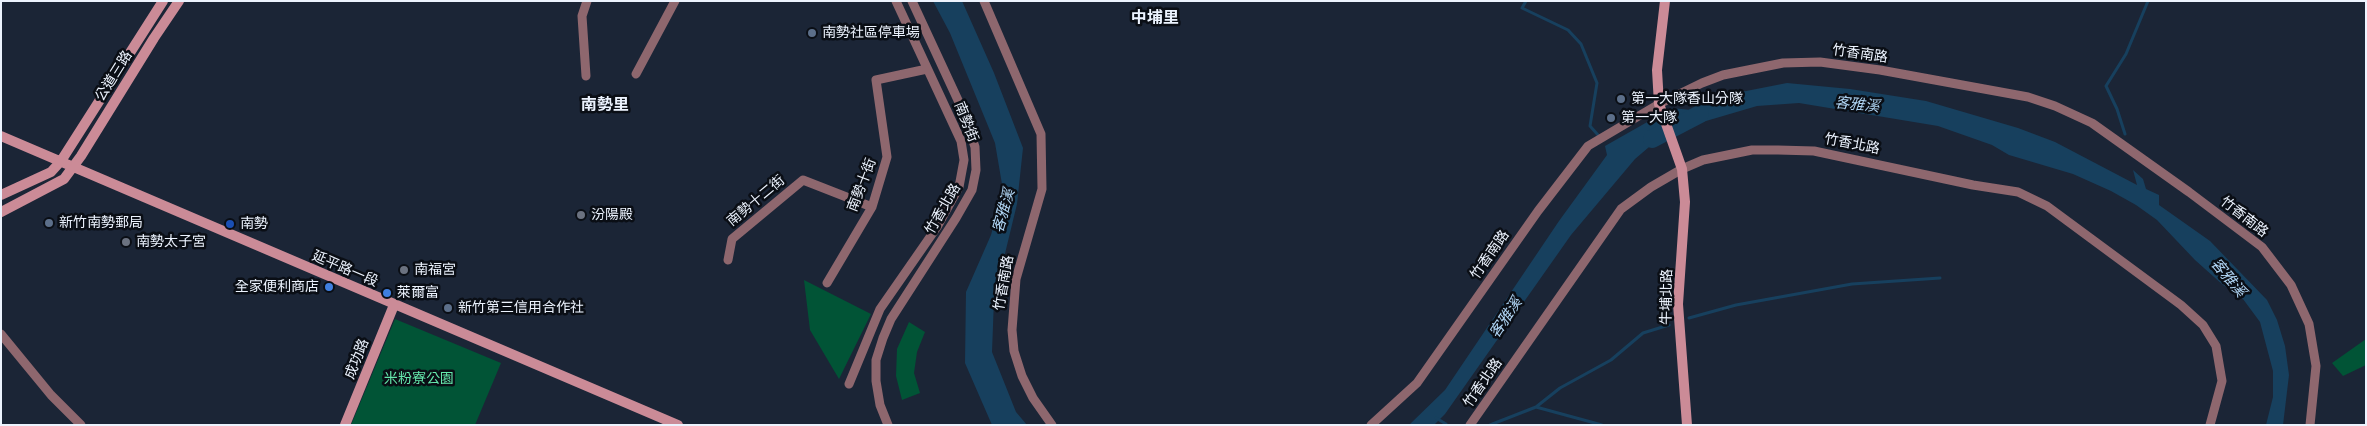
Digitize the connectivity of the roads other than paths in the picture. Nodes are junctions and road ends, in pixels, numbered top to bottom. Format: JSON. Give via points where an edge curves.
{"nodes":[{"id":1,"x":163,"y":1,"type":"edge"},
{"id":2,"x":179,"y":1,"type":"edge"},
{"id":3,"x":587,"y":1,"type":"edge"},
{"id":4,"x":675,"y":1,"type":"edge"},
{"id":5,"x":896,"y":1,"type":"edge"},
{"id":6,"x":912,"y":1,"type":"edge"},
{"id":7,"x":984,"y":1,"type":"edge"},
{"id":8,"x":1665,"y":1,"type":"edge"},
{"id":9,"x":927,"y":69,"type":"junction"},
{"id":10,"x":636,"y":74,"type":"dead end"},
{"id":11,"x":586,"y":76,"type":"dead end"},
{"id":12,"x":1659,"y":104,"type":"junction"},
{"id":13,"x":1,"y":136,"type":"edge"},
{"id":14,"x":61,"y":162,"type":"junction"},
{"id":15,"x":74,"y":167,"type":"junction"},
{"id":16,"x":1682,"y":169,"type":"junction"},
{"id":17,"x":1,"y":195,"type":"edge"},
{"id":18,"x":872,"y":206,"type":"junction"},
{"id":19,"x":1,"y":212,"type":"edge"},
{"id":20,"x":728,"y":260,"type":"dead end"},
{"id":21,"x":827,"y":283,"type":"dead end"},
{"id":22,"x":394,"y":305,"type":"junction"},
{"id":23,"x":1,"y":334,"type":"edge"},
{"id":24,"x":849,"y":384,"type":"dead end"},
{"id":25,"x":80,"y":425,"type":"edge"},
{"id":26,"x":345,"y":425,"type":"edge"},
{"id":27,"x":678,"y":425,"type":"edge"},
{"id":28,"x":888,"y":425,"type":"edge"},
{"id":29,"x":1052,"y":425,"type":"edge"},
{"id":30,"x":1371,"y":425,"type":"edge"},
{"id":31,"x":1470,"y":425,"type":"edge"},
{"id":32,"x":1686,"y":425,"type":"edge"},
{"id":33,"x":2210,"y":425,"type":"edge"},
{"id":34,"x":2310,"y":425,"type":"edge"}],
"edges":[{"from":1,"to":14,"type":"street","name":"公道三路"},
{"from":2,"to":15,"type":"street","name":"公道三路"},
{"from":3,"to":11,"type":"street","via":[[582,16]]},
{"from":4,"to":10,"type":"street"},
{"from":5,"to":9,"type":"street","name":"南勢街"},
{"from":6,"to":28,"type":"street","name":"竹香北路","via":[[963,111],[975,147],[976,170],[972,190],[891,319],[883,338],[876,360],[876,381],[880,406]]},
{"from":7,"to":29,"type":"street","name":"竹香南路","via":[[1041,134],[1042,189],[1016,279],[1012,330],[1014,351],[1022,376]]},
{"from":8,"to":12,"type":"street","via":[[1657,70]]},
{"from":9,"to":18,"type":"street","name":"南勢十街","via":[[876,80],[887,157]]},
{"from":9,"to":24,"type":"street","name":"南勢街","via":[[961,141],[964,160],[959,186],[937,228],[880,309]]},
{"from":12,"to":16,"type":"street","name":"牛埔北路"},
{"from":12,"to":30,"type":"street","name":"竹香南路","via":[[1588,146],[1417,383]]},
{"from":12,"to":34,"type":"street","name":"竹香南路","via":[[1730,73],[1783,63],[1820,62],[2028,97],[2056,106],[2124,145],[2262,247],[2291,285],[2309,324],[2316,366]]},
{"from":13,"to":14,"type":"street","name":"延平路一段"},
{"from":14,"to":15,"type":"street","name":"延平路一段"},
{"from":14,"to":17,"type":"street","via":[[51,172]]},
{"from":15,"to":19,"type":"street","name":"公道三路","via":[[64,179]]},
{"from":15,"to":22,"type":"street","name":"延平路一段"},
{"from":16,"to":31,"type":"street","name":"竹香北路","via":[[1621,209]]},
{"from":16,"to":32,"type":"street","name":"牛埔北路","via":[[1685,202],[1678,304]]},
{"from":16,"to":33,"type":"street","name":"竹香北路","via":[[1703,160],[1752,150],[1814,150],[2025,195],[2047,206],[2181,305],[2203,325],[2216,346],[2222,381]]},
{"from":18,"to":20,"type":"street","name":"南勢十二街","via":[[802,180],[732,239]]},
{"from":18,"to":21,"type":"street","name":"南勢十街"},
{"from":22,"to":26,"type":"street","name":"成功路"},
{"from":22,"to":27,"type":"street","name":"延平路一段"},
{"from":23,"to":25,"type":"street","via":[[51,396]]}]}
